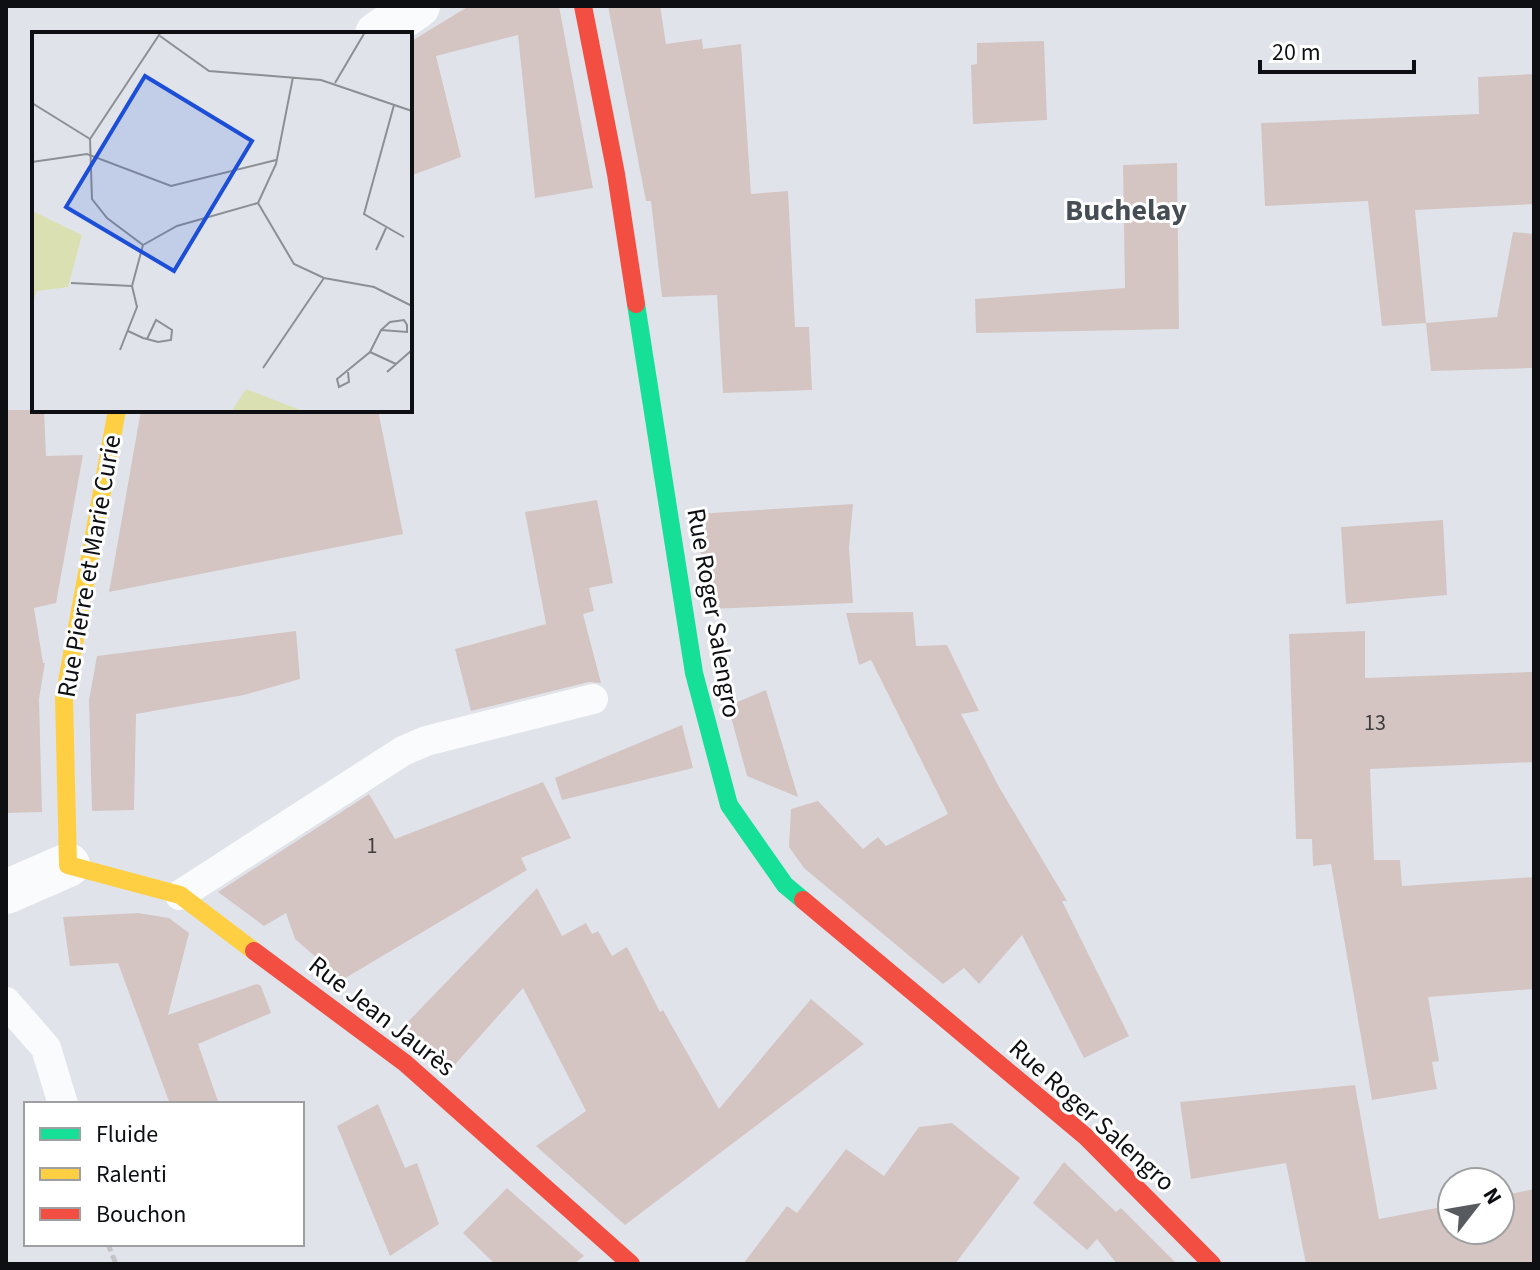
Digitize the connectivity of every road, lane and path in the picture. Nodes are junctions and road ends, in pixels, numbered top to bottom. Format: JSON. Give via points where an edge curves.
{"nodes":[{"id":1,"x":418,"y":6,"type":"edge"},
{"id":2,"x":583,"y":6,"type":"edge"},
{"id":3,"x":380,"y":32,"type":"edge"},
{"id":4,"x":117,"y":412,"type":"edge"},
{"id":5,"x":593,"y":699,"type":"dead end"},
{"id":6,"x":68,"y":865,"type":"junction"},
{"id":7,"x":6,"y":892,"type":"edge"},
{"id":8,"x":180,"y":895,"type":"junction"},
{"id":9,"x":6,"y":1002,"type":"edge"},
{"id":10,"x":62,"y":1102,"type":"edge"},
{"id":11,"x":631,"y":1264,"type":"edge"},
{"id":12,"x":1212,"y":1264,"type":"edge"}],
"edges":[{"from":1,"to":3,"type":"street"},
{"from":2,"to":12,"type":"street","name":"Rue Roger Salengro","via":[[616,174],[694,673],[729,805],[785,885],[1085,1136]]},
{"from":4,"to":6,"type":"street","name":"Rue Pierre et Marie Curie","via":[[64,698]]},
{"from":5,"to":8,"type":"lane","via":[[403,751]]},
{"from":6,"to":7,"type":"street"},
{"from":6,"to":8,"type":"street","name":"Rue Jean Jaurès"},
{"from":8,"to":11,"type":"street","name":"Rue Jean Jaurès","via":[[405,1063]]},
{"from":9,"to":10,"type":"lane","via":[[46,1048]]}]}
